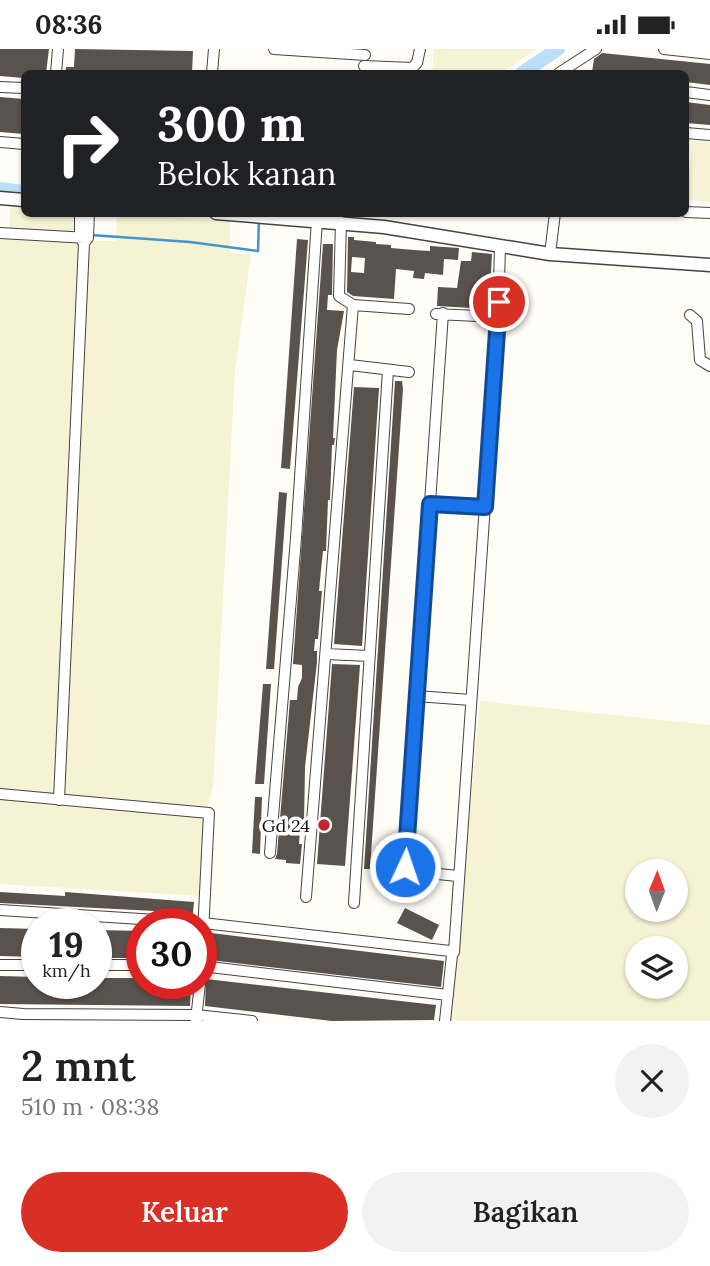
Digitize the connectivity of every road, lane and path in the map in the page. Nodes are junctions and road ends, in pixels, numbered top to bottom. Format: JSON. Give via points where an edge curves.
{"nodes":[{"id":1,"x":58,"y":49,"type":"edge"},
{"id":2,"x":214,"y":49,"type":"edge"},
{"id":3,"x":274,"y":49,"type":"edge"},
{"id":4,"x":420,"y":49,"type":"edge"},
{"id":5,"x":596,"y":49,"type":"edge"},
{"id":6,"x":664,"y":49,"type":"edge"},
{"id":7,"x":365,"y":52,"type":"edge"},
{"id":8,"x":710,"y":54,"type":"edge"},
{"id":9,"x":56,"y":70,"type":"edge"},
{"id":10,"x":212,"y":70,"type":"edge"},
{"id":11,"x":364,"y":70,"type":"edge"},
{"id":12,"x":564,"y":70,"type":"edge"},
{"id":13,"x":0,"y":87,"type":"edge"},
{"id":14,"x":21,"y":88,"type":"edge"},
{"id":15,"x":689,"y":92,"type":"edge"},
{"id":16,"x":710,"y":95,"type":"edge"},
{"id":17,"x":689,"y":133,"type":"edge"},
{"id":18,"x":710,"y":135,"type":"edge"},
{"id":19,"x":0,"y":142,"type":"edge"},
{"id":20,"x":21,"y":144,"type":"edge"},
{"id":21,"x":0,"y":198,"type":"edge"},
{"id":22,"x":21,"y":200,"type":"edge"},
{"id":23,"x":689,"y":212,"type":"edge"},
{"id":24,"x":710,"y":213,"type":"edge"},
{"id":25,"x":81,"y":217,"type":"edge"},
{"id":26,"x":88,"y":217,"type":"edge"},
{"id":27,"x":270,"y":217,"type":"edge"},
{"id":28,"x":555,"y":217,"type":"edge"},
{"id":29,"x":329,"y":223,"type":"edge"},
{"id":30,"x":0,"y":233,"type":"edge"},
{"id":31,"x":84,"y":236,"type":"junction"},
{"id":32,"x":500,"y":250,"type":"junction"},
{"id":33,"x":550,"y":254,"type":"junction"},
{"id":34,"x":710,"y":265,"type":"edge"},
{"id":35,"x":353,"y":305,"type":"junction"},
{"id":36,"x":409,"y":309,"type":"dead end"},
{"id":37,"x":690,"y":315,"type":"dead end"},
{"id":38,"x":498,"y":317,"type":"junction"},
{"id":39,"x":349,"y":365,"type":"junction"},
{"id":40,"x":710,"y":366,"type":"edge"},
{"id":41,"x":387,"y":370,"type":"junction"},
{"id":42,"x":409,"y":372,"type":"dead end"},
{"id":43,"x":430,"y":504,"type":"junction"},
{"id":44,"x":485,"y":507,"type":"junction"},
{"id":45,"x":326,"y":654,"type":"junction"},
{"id":46,"x":369,"y":656,"type":"junction"},
{"id":47,"x":416,"y":696,"type":"junction"},
{"id":48,"x":471,"y":700,"type":"junction"},
{"id":49,"x":0,"y":794,"type":"edge"},
{"id":50,"x":59,"y":800,"type":"junction"},
{"id":51,"x":270,"y":853,"type":"dead end"},
{"id":52,"x":458,"y":876,"type":"junction"},
{"id":53,"x":306,"y":897,"type":"dead end"},
{"id":54,"x":354,"y":903,"type":"dead end"},
{"id":55,"x":203,"y":908,"type":"edge"},
{"id":56,"x":0,"y":910,"type":"edge"},
{"id":57,"x":126,"y":918,"type":"edge"},
{"id":58,"x":217,"y":925,"type":"edge"},
{"id":59,"x":452,"y":952,"type":"junction"},
{"id":60,"x":0,"y":965,"type":"edge"},
{"id":61,"x":21,"y":965,"type":"edge"},
{"id":62,"x":217,"y":968,"type":"edge"},
{"id":63,"x":449,"y":995,"type":"junction"},
{"id":64,"x":198,"y":999,"type":"edge"},
{"id":65,"x":0,"y":1012,"type":"edge"},
{"id":66,"x":23,"y":1018,"type":"edge"},
{"id":67,"x":196,"y":1018,"type":"edge"},
{"id":68,"x":252,"y":1021,"type":"edge"},
{"id":69,"x":445,"y":1021,"type":"edge"}],
"edges":[{"from":1,"to":9,"type":"street"},
{"from":2,"to":10,"type":"street"},
{"from":3,"to":7,"type":"street"},
{"from":4,"to":11,"type":"street","via":[[412,68]]},
{"from":5,"to":12,"type":"street"},
{"from":6,"to":8,"type":"street"},
{"from":7,"to":11,"type":"street"},
{"from":13,"to":14,"type":"street"},
{"from":15,"to":16,"type":"street"},
{"from":17,"to":18,"type":"street"},
{"from":19,"to":20,"type":"street"},
{"from":21,"to":22,"type":"street"},
{"from":23,"to":24,"type":"street"},
{"from":25,"to":31,"type":"street"},
{"from":26,"to":31,"type":"street"},
{"from":27,"to":29,"type":"street"},
{"from":28,"to":33,"type":"street"},
{"from":29,"to":32,"type":"street","via":[[431,233]]},
{"from":29,"to":35,"type":"street","via":[[337,293]]},
{"from":29,"to":51,"type":"street"},
{"from":30,"to":31,"type":"street"},
{"from":31,"to":50,"type":"street"},
{"from":32,"to":33,"type":"street"},
{"from":32,"to":38,"type":"street"},
{"from":33,"to":34,"type":"street"},
{"from":35,"to":36,"type":"street"},
{"from":35,"to":39,"type":"street"},
{"from":37,"to":40,"type":"street","via":[[697,321],[700,360]]},
{"from":38,"to":43,"type":"street","via":[[439,314]]},
{"from":38,"to":44,"type":"street"},
{"from":39,"to":41,"type":"street"},
{"from":39,"to":45,"type":"street"},
{"from":41,"to":42,"type":"street"},
{"from":41,"to":46,"type":"street"},
{"from":43,"to":44,"type":"street"},
{"from":43,"to":47,"type":"street"},
{"from":44,"to":48,"type":"street"},
{"from":45,"to":46,"type":"street"},
{"from":45,"to":53,"type":"street"},
{"from":46,"to":54,"type":"street"},
{"from":47,"to":48,"type":"street"},
{"from":47,"to":52,"type":"street","via":[[405,867]]},
{"from":48,"to":52,"type":"street"},
{"from":49,"to":50,"type":"street"},
{"from":50,"to":55,"type":"street","via":[[209,813]]},
{"from":52,"to":59,"type":"street"},
{"from":56,"to":57,"type":"street"},
{"from":58,"to":59,"type":"street"},
{"from":59,"to":63,"type":"street"},
{"from":60,"to":61,"type":"street"},
{"from":62,"to":63,"type":"street"},
{"from":63,"to":69,"type":"street"},
{"from":64,"to":67,"type":"street"},
{"from":65,"to":66,"type":"street"},
{"from":66,"to":67,"type":"street"},
{"from":67,"to":68,"type":"street"}]}
